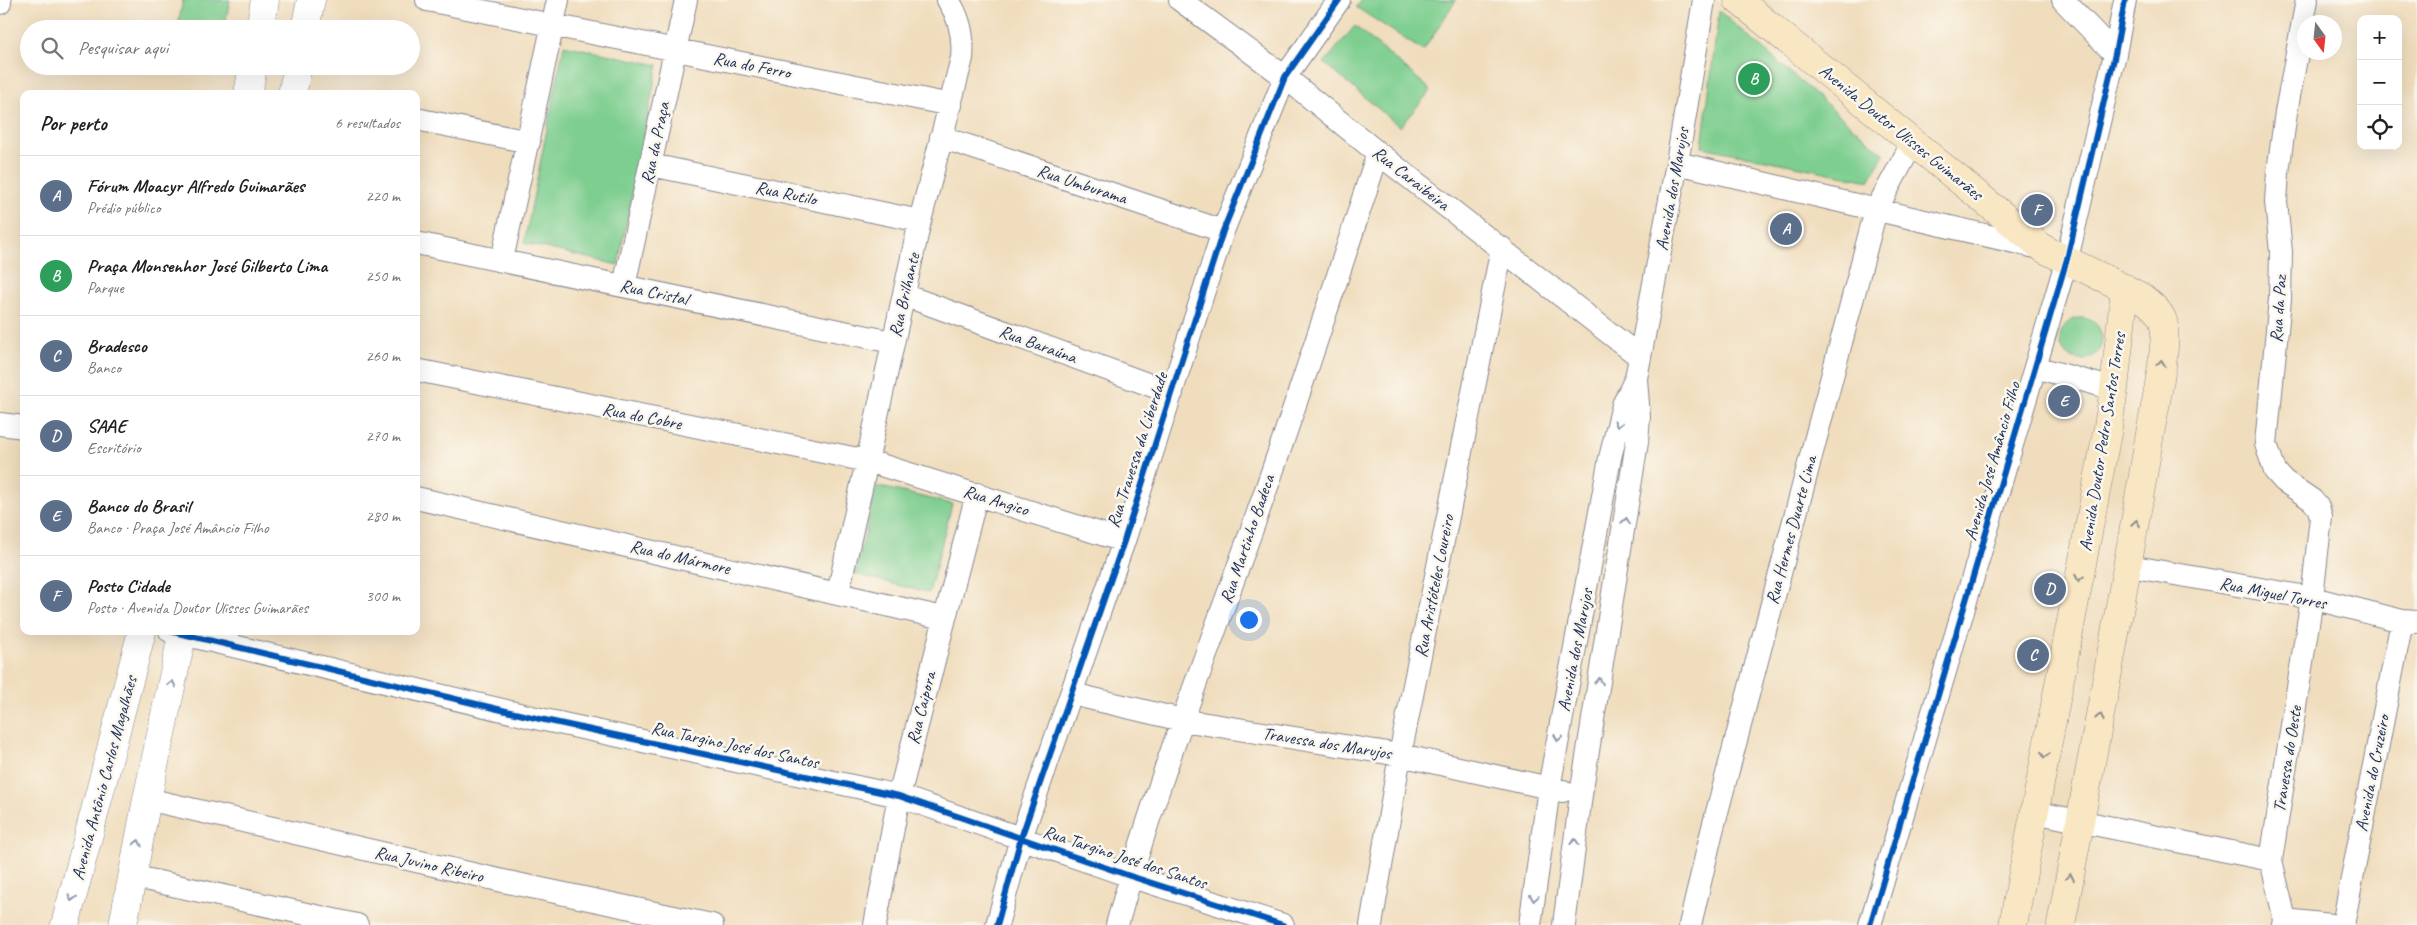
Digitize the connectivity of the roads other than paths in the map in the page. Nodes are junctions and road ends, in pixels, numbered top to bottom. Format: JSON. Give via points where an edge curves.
{"nodes":[{"id":1,"x":265,"y":0,"type":"edge"},
{"id":2,"x":311,"y":0,"type":"edge"},
{"id":3,"x":427,"y":0,"type":"edge"},
{"id":4,"x":558,"y":0,"type":"edge"},
{"id":5,"x":686,"y":0,"type":"edge"},
{"id":6,"x":948,"y":0,"type":"edge"},
{"id":7,"x":1180,"y":0,"type":"edge"},
{"id":8,"x":1339,"y":0,"type":"edge"},
{"id":9,"x":1738,"y":0,"type":"edge"},
{"id":10,"x":2063,"y":0,"type":"edge"},
{"id":11,"x":2126,"y":0,"type":"edge"},
{"id":12,"x":2307,"y":0,"type":"edge"},
{"id":13,"x":1699,"y":3,"type":"edge"},
{"id":14,"x":262,"y":20,"type":"edge"},
{"id":15,"x":307,"y":20,"type":"edge"},
{"id":16,"x":554,"y":24,"type":"junction"},
{"id":17,"x":674,"y":49,"type":"junction"},
{"id":18,"x":2115,"y":54,"type":"junction"},
{"id":19,"x":251,"y":75,"type":"edge"},
{"id":20,"x":297,"y":75,"type":"edge"},
{"id":21,"x":1285,"y":77,"type":"junction"},
{"id":22,"x":249,"y":90,"type":"edge"},
{"id":23,"x":294,"y":90,"type":"edge"},
{"id":24,"x":951,"y":105,"type":"junction"},
{"id":25,"x":420,"y":119,"type":"edge"},
{"id":26,"x":941,"y":137,"type":"junction"},
{"id":27,"x":529,"y":142,"type":"junction"},
{"id":28,"x":1913,"y":142,"type":"junction"},
{"id":29,"x":1378,"y":153,"type":"junction"},
{"id":30,"x":1677,"y":164,"type":"junction"},
{"id":31,"x":651,"y":165,"type":"junction"},
{"id":32,"x":1876,"y":210,"type":"junction"},
{"id":33,"x":920,"y":221,"type":"junction"},
{"id":34,"x":1224,"y":231,"type":"junction"},
{"id":35,"x":420,"y":244,"type":"edge"},
{"id":36,"x":1502,"y":248,"type":"junction"},
{"id":37,"x":2056,"y":254,"type":"junction"},
{"id":38,"x":502,"y":260,"type":"junction"},
{"id":39,"x":624,"y":286,"type":"junction"},
{"id":40,"x":2125,"y":288,"type":"junction"},
{"id":41,"x":904,"y":295,"type":"junction"},
{"id":42,"x":892,"y":342,"type":"junction"},
{"id":43,"x":1638,"y":367,"type":"junction"},
{"id":44,"x":2036,"y":367,"type":"junction"},
{"id":45,"x":420,"y":371,"type":"edge"},
{"id":46,"x":2114,"y":389,"type":"junction"},
{"id":47,"x":1172,"y":393,"type":"junction"},
{"id":48,"x":0,"y":424,"type":"edge"},
{"id":49,"x":20,"y":426,"type":"edge"},
{"id":50,"x":868,"y":461,"type":"junction"},
{"id":51,"x":977,"y":494,"type":"junction"},
{"id":52,"x":420,"y":499,"type":"edge"},
{"id":53,"x":1124,"y":541,"type":"junction"},
{"id":54,"x":2129,"y":566,"type":"junction"},
{"id":55,"x":838,"y":593,"type":"junction"},
{"id":56,"x":2312,"y":598,"type":"junction"},
{"id":57,"x":943,"y":618,"type":"junction"},
{"id":58,"x":2410,"y":622,"type":"edge"},
{"id":59,"x":141,"y":635,"type":"edge"},
{"id":60,"x":177,"y":635,"type":"edge"},
{"id":61,"x":190,"y":635,"type":"edge"},
{"id":62,"x":1072,"y":694,"type":"junction"},
{"id":63,"x":1182,"y":720,"type":"junction"},
{"id":64,"x":1400,"y":755,"type":"junction"},
{"id":65,"x":1549,"y":788,"type":"junction"},
{"id":66,"x":1581,"y":795,"type":"junction"},
{"id":67,"x":899,"y":796,"type":"junction"},
{"id":68,"x":146,"y":799,"type":"junction"},
{"id":69,"x":2034,"y":812,"type":"junction"},
{"id":70,"x":2080,"y":821,"type":"junction"},
{"id":71,"x":1021,"y":838,"type":"junction"},
{"id":72,"x":2271,"y":860,"type":"junction"},
{"id":73,"x":131,"y":876,"type":"junction"},
{"id":74,"x":1130,"y":876,"type":"junction"},
{"id":75,"x":2285,"y":922,"type":"edge"},
{"id":76,"x":66,"y":925,"type":"edge"},
{"id":77,"x":123,"y":925,"type":"edge"},
{"id":78,"x":357,"y":925,"type":"edge"},
{"id":79,"x":712,"y":925,"type":"edge"},
{"id":80,"x":875,"y":925,"type":"edge"},
{"id":81,"x":997,"y":925,"type":"edge"},
{"id":82,"x":1117,"y":925,"type":"edge"},
{"id":83,"x":1283,"y":925,"type":"edge"},
{"id":84,"x":1371,"y":925,"type":"edge"},
{"id":85,"x":1530,"y":925,"type":"edge"},
{"id":86,"x":1564,"y":925,"type":"edge"},
{"id":87,"x":1690,"y":925,"type":"edge"},
{"id":88,"x":1870,"y":925,"type":"edge"},
{"id":89,"x":2013,"y":925,"type":"edge"},
{"id":90,"x":2061,"y":925,"type":"edge"},
{"id":91,"x":2331,"y":925,"type":"edge"},
{"id":92,"x":2342,"y":925,"type":"edge"}],
"edges":[{"from":1,"to":14,"type":"street"},
{"from":2,"to":15,"type":"street"},
{"from":3,"to":16,"type":"street","name":"Rua do Ferro"},
{"from":4,"to":16,"type":"street"},
{"from":5,"to":17,"type":"street","name":"Rua da Praça"},
{"from":6,"to":24,"type":"street","name":"Rua Brilhante","via":[[964,39]]},
{"from":7,"to":21,"type":"street","name":"Rua Caraibeira"},
{"from":8,"to":21,"type":"street","name":"Rua Travessa da Liberdade"},
{"from":9,"to":28,"type":"main road","name":"Avenida Doutor Ulisses Guimarães"},
{"from":10,"to":18,"type":"street"},
{"from":11,"to":18,"type":"street","name":"Avenida José Amâncio Filho"},
{"from":12,"to":56,"type":"street","name":"Rua da Paz","via":[[2278,172],[2280,299],[2266,444],[2274,471],[2318,507],[2320,530]]},
{"from":13,"to":30,"type":"street","name":"Avenida dos Marujos"},
{"from":16,"to":17,"type":"street","name":"Rua do Ferro"},
{"from":16,"to":27,"type":"street"},
{"from":17,"to":24,"type":"street","name":"Rua do Ferro"},
{"from":17,"to":31,"type":"street","name":"Rua da Praça"},
{"from":18,"to":37,"type":"street","name":"Avenida José Amâncio Filho"},
{"from":19,"to":22,"type":"street"},
{"from":20,"to":23,"type":"street"},
{"from":21,"to":29,"type":"street","name":"Rua Caraibeira"},
{"from":21,"to":34,"type":"street","name":"Rua Travessa da Liberdade"},
{"from":24,"to":26,"type":"street","name":"Rua Brilhante"},
{"from":25,"to":27,"type":"street"},
{"from":26,"to":33,"type":"street","name":"Rua Brilhante"},
{"from":26,"to":34,"type":"street","name":"Rua Umburama"},
{"from":27,"to":38,"type":"street"},
{"from":28,"to":32,"type":"street","name":"Rua Hermes Duarte Lima"},
{"from":28,"to":37,"type":"main road","name":"Avenida Doutor Ulisses Guimarães"},
{"from":29,"to":36,"type":"street","name":"Rua Caraibeira"},
{"from":29,"to":63,"type":"street","name":"Rua Martinho Badeca","via":[[1257,515]]},
{"from":30,"to":32,"type":"street"},
{"from":30,"to":43,"type":"street","name":"Avenida dos Marujos"},
{"from":31,"to":33,"type":"street","name":"Rua Rutilo"},
{"from":31,"to":39,"type":"street","name":"Rua da Praça"},
{"from":32,"to":37,"type":"street"},
{"from":32,"to":87,"type":"street","name":"Rua Hermes Duarte Lima","via":[[1714,821]]},
{"from":33,"to":41,"type":"street","name":"Rua Brilhante"},
{"from":34,"to":47,"type":"street","name":"Rua Travessa da Liberdade"},
{"from":35,"to":38,"type":"street","name":"Rua Cristal"},
{"from":36,"to":43,"type":"street","name":"Rua Caraibeira"},
{"from":36,"to":64,"type":"street","name":"Rua Aristóteles Loureiro"},
{"from":37,"to":40,"type":"main road","name":"Avenida Doutor Ulisses Guimarães"},
{"from":37,"to":44,"type":"street","name":"Avenida José Amâncio Filho"},
{"from":38,"to":39,"type":"street","name":"Rua Cristal"},
{"from":39,"to":42,"type":"street","name":"Rua Cristal"},
{"from":40,"to":46,"type":"main road","name":"Avenida Doutor Pedro Santos Torres"},
{"from":54,"to":40,"type":"main road","one_way":true,"via":[[2165,337],[2163,321],[2153,306]]},
{"from":41,"to":42,"type":"street","name":"Rua Brilhante"},
{"from":41,"to":47,"type":"street","name":"Rua Baraúna"},
{"from":42,"to":50,"type":"street","name":"Rua Brilhante"},
{"from":43,"to":65,"type":"street","name":"Avenida dos Marujos","one_way":true,"via":[[1623,405],[1610,458]]},
{"from":66,"to":43,"type":"street","name":"Avenida dos Marujos","one_way":true,"via":[[1632,485],[1639,417]]},
{"from":44,"to":46,"type":"street"},
{"from":44,"to":88,"type":"street","name":"Avenida José Amâncio Filho"},
{"from":45,"to":50,"type":"street","name":"Rua do Cobre"},
{"from":46,"to":69,"type":"main road","name":"Avenida Doutor Pedro Santos Torres","one_way":true},
{"from":47,"to":53,"type":"street","name":"Rua Travessa da Liberdade"},
{"from":48,"to":49,"type":"street"},
{"from":50,"to":51,"type":"street","name":"Rua Angico"},
{"from":50,"to":55,"type":"street","name":"Rua Brilhante"},
{"from":51,"to":53,"type":"street","name":"Rua Angico"},
{"from":51,"to":57,"type":"street","name":"Rua Caipora"},
{"from":52,"to":55,"type":"street","name":"Rua do Mármore"},
{"from":53,"to":62,"type":"street","name":"Rua Travessa da Liberdade"},
{"from":54,"to":56,"type":"street","name":"Rua Miguel Torres"},
{"from":70,"to":54,"type":"main road","one_way":true},
{"from":55,"to":57,"type":"street","name":"Rua do Mármore"},
{"from":56,"to":58,"type":"street","name":"Rua Miguel Torres"},
{"from":56,"to":72,"type":"street","name":"Travessa do Oeste"},
{"from":57,"to":67,"type":"street","name":"Rua Caipora"},
{"from":58,"to":92,"type":"street","name":"Avenida do Cruzeiro"},
{"from":59,"to":76,"type":"street","name":"Avenida Antônio Carlos Magalhães","one_way":true},
{"from":68,"to":60,"type":"street","one_way":true},
{"from":61,"to":67,"type":"street","name":"Rua Targino José dos Santos","via":[[540,719]]},
{"from":62,"to":63,"type":"street","name":"Travessa dos Marujos"},
{"from":62,"to":71,"type":"street","name":"Rua Travessa da Liberdade"},
{"from":63,"to":64,"type":"street","name":"Travessa dos Marujos"},
{"from":63,"to":74,"type":"street","name":"Rua Martinho Badeca"},
{"from":64,"to":65,"type":"street","name":"Travessa dos Marujos"},
{"from":64,"to":84,"type":"street","name":"Rua Aristóteles Loureiro"},
{"from":65,"to":66,"type":"street","name":"Travessa dos Marujos"},
{"from":65,"to":85,"type":"street","name":"Avenida dos Marujos","one_way":true},
{"from":86,"to":66,"type":"street","name":"Avenida dos Marujos","one_way":true},
{"from":67,"to":71,"type":"street","name":"Rua Targino José dos Santos"},
{"from":67,"to":80,"type":"street","name":"Rua Caipora"},
{"from":73,"to":68,"type":"street","one_way":true},
{"from":68,"to":79,"type":"street","name":"Rua Juvino Ribeiro"},
{"from":69,"to":70,"type":"street"},
{"from":69,"to":89,"type":"main road","name":"Avenida Doutor Pedro Santos Torres"},
{"from":70,"to":72,"type":"street"},
{"from":90,"to":70,"type":"main road","one_way":true},
{"from":71,"to":74,"type":"street","name":"Rua Targino José dos Santos"},
{"from":71,"to":81,"type":"street","name":"Rua Travessa da Liberdade"},
{"from":72,"to":75,"type":"street","name":"Travessa do Oeste"},
{"from":73,"to":77,"type":"street"},
{"from":73,"to":78,"type":"street"},
{"from":74,"to":82,"type":"street","name":"Rua Martinho Badeca"},
{"from":74,"to":83,"type":"street","name":"Rua Targino José dos Santos"},
{"from":75,"to":91,"type":"street"}]}
